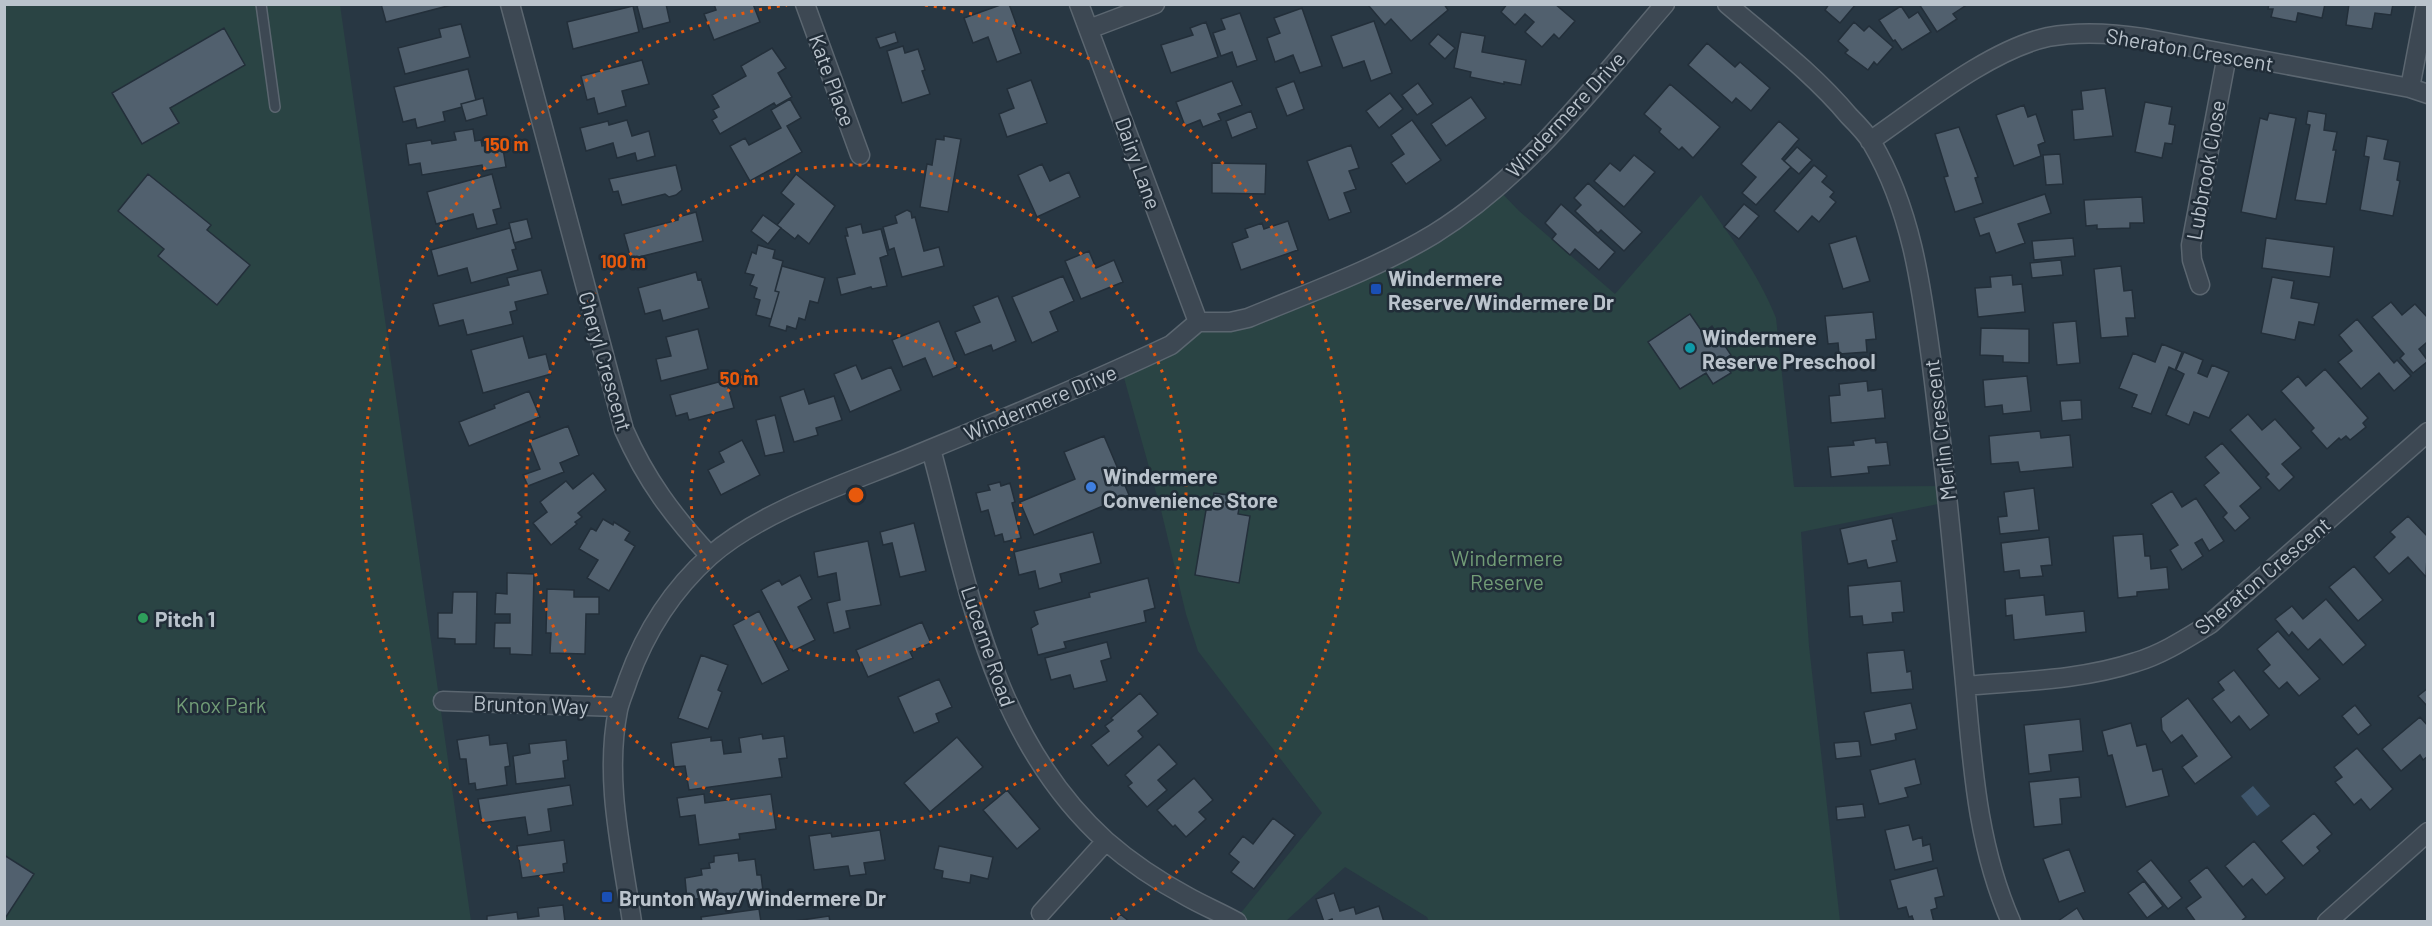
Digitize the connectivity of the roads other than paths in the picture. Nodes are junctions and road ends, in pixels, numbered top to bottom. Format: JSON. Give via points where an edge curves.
{"nodes":[{"id":1,"x":261,"y":4,"type":"edge"},
{"id":2,"x":510,"y":4,"type":"edge"},
{"id":3,"x":805,"y":4,"type":"edge"},
{"id":4,"x":1079,"y":4,"type":"edge"},
{"id":5,"x":1155,"y":4,"type":"edge"},
{"id":6,"x":1665,"y":4,"type":"edge"},
{"id":7,"x":1727,"y":4,"type":"edge"},
{"id":8,"x":2426,"y":4,"type":"edge"},
{"id":9,"x":1089,"y":29,"type":"junction"},
{"id":10,"x":2227,"y":55,"type":"junction"},
{"id":11,"x":2419,"y":91,"type":"edge"},
{"id":12,"x":275,"y":107,"type":"dead end"},
{"id":13,"x":1870,"y":141,"type":"junction"},
{"id":14,"x":860,"y":155,"type":"dead end"},
{"id":15,"x":2200,"y":285,"type":"dead end"},
{"id":16,"x":1198,"y":322,"type":"junction"},
{"id":17,"x":2427,"y":432,"type":"edge"},
{"id":18,"x":931,"y":449,"type":"junction"},
{"id":19,"x":710,"y":556,"type":"junction"},
{"id":20,"x":1966,"y":686,"type":"junction"},
{"id":21,"x":443,"y":701,"type":"dead end"},
{"id":22,"x":618,"y":707,"type":"junction"},
{"id":23,"x":2427,"y":832,"type":"edge"},
{"id":24,"x":1106,"y":841,"type":"junction"},
{"id":25,"x":1041,"y":913,"type":"dead end"},
{"id":26,"x":632,"y":921,"type":"edge"},
{"id":27,"x":1237,"y":921,"type":"edge"},
{"id":28,"x":2012,"y":921,"type":"edge"},
{"id":29,"x":2327,"y":921,"type":"edge"}],
"edges":[{"from":1,"to":12,"type":"lane"},
{"from":2,"to":19,"type":"street","name":"Cheryl Crescent","via":[[624,430],[667,507]]},
{"from":3,"to":14,"type":"street","name":"Kate Place"},
{"from":4,"to":9,"type":"street","name":"Dairy Lane"},
{"from":5,"to":9,"type":"street"},
{"from":6,"to":16,"type":"street","name":"Windermere Drive","via":[[1532,155],[1461,215],[1392,257],[1306,294],[1239,320]]},
{"from":7,"to":13,"type":"street","name":"Merlin Crescent","via":[[1819,84]]},
{"from":8,"to":11,"type":"street"},
{"from":9,"to":16,"type":"street","name":"Dairy Lane"},
{"from":10,"to":11,"type":"street","name":"Sheraton Crescent"},
{"from":10,"to":13,"type":"street","name":"Sheraton Crescent","via":[[2117,33],[2048,38],[1987,61]]},
{"from":10,"to":15,"type":"street","name":"Lubbrook Close","via":[[2191,245]]},
{"from":13,"to":20,"type":"street","name":"Merlin Crescent","via":[[1906,220],[1921,284],[1947,486]]},
{"from":16,"to":18,"type":"street","name":"Windermere Drive","via":[[1171,345]]},
{"from":17,"to":20,"type":"street","name":"Sheraton Crescent","via":[[2210,624],[2178,643],[2137,662],[2096,673]]},
{"from":18,"to":19,"type":"street","name":"Windermere Drive","via":[[793,507],[750,528]]},
{"from":18,"to":24,"type":"street","name":"Lucerne Road","via":[[1001,692],[1038,760],[1076,810]]},
{"from":19,"to":22,"type":"street","name":"Windermere Drive","via":[[672,596],[657,619]]},
{"from":20,"to":28,"type":"street","name":"Merlin Crescent","via":[[1983,836],[1997,889]]},
{"from":21,"to":22,"type":"street","name":"Brunton Way"},
{"from":22,"to":26,"type":"street","name":"Windermere Drive","via":[[613,786]]},
{"from":23,"to":29,"type":"street"},
{"from":24,"to":25,"type":"street"},
{"from":24,"to":27,"type":"street","name":"Lucerne Road","via":[[1173,888]]}]}
